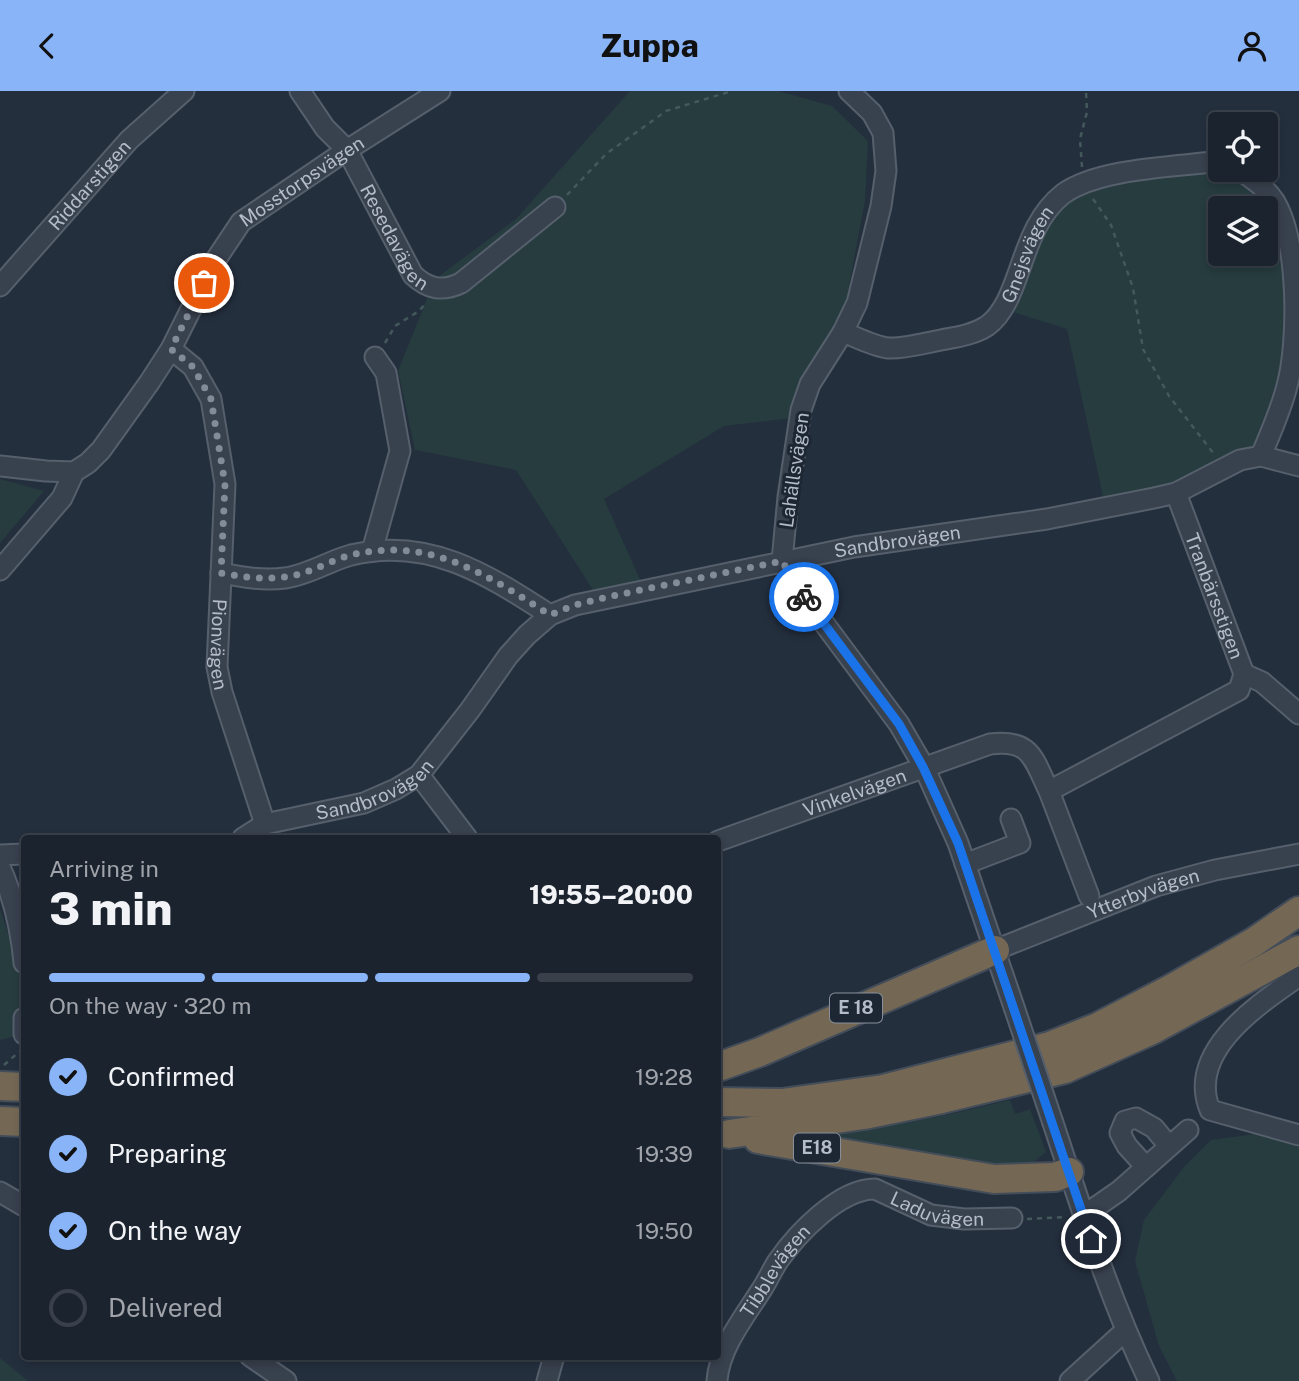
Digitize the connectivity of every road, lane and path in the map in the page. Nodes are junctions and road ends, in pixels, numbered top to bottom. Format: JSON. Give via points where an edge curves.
{"nodes":[{"id":1,"x":184,"y":91,"type":"edge"},
{"id":2,"x":300,"y":91,"type":"edge"},
{"id":3,"x":440,"y":91,"type":"edge"},
{"id":4,"x":732,"y":91,"type":"edge"},
{"id":5,"x":849,"y":91,"type":"edge"},
{"id":6,"x":1086,"y":91,"type":"edge"},
{"id":7,"x":347,"y":150,"type":"junction"},
{"id":8,"x":1208,"y":163,"type":"edge"},
{"id":9,"x":1082,"y":182,"type":"junction"},
{"id":10,"x":1257,"y":182,"type":"edge"},
{"id":11,"x":555,"y":207,"type":"joint"},
{"id":12,"x":0,"y":286,"type":"edge"},
{"id":13,"x":441,"y":289,"type":"junction"},
{"id":14,"x":843,"y":331,"type":"junction"},
{"id":15,"x":171,"y":349,"type":"junction"},
{"id":16,"x":375,"y":357,"type":"joint"},
{"id":17,"x":1261,"y":456,"type":"junction"},
{"id":18,"x":0,"y":465,"type":"edge"},
{"id":19,"x":1299,"y":466,"type":"edge"},
{"id":20,"x":1223,"y":470,"type":"junction"},
{"id":21,"x":74,"y":472,"type":"junction"},
{"id":22,"x":1176,"y":493,"type":"junction"},
{"id":23,"x":372,"y":551,"type":"junction"},
{"id":24,"x":782,"y":561,"type":"junction"},
{"id":25,"x":0,"y":570,"type":"edge"},
{"id":26,"x":221,"y":573,"type":"junction"},
{"id":27,"x":550,"y":615,"type":"junction"},
{"id":28,"x":1244,"y":674,"type":"junction"},
{"id":29,"x":1299,"y":714,"type":"edge"},
{"id":30,"x":923,"y":767,"type":"junction"},
{"id":31,"x":419,"y":775,"type":"junction"},
{"id":32,"x":1049,"y":791,"type":"junction"},
{"id":33,"x":1010,"y":818,"type":"dead end"},
{"id":34,"x":265,"y":824,"type":"junction"},
{"id":35,"x":248,"y":835,"type":"edge"},
{"id":36,"x":465,"y":835,"type":"edge"},
{"id":37,"x":721,"y":840,"type":"edge"},
{"id":38,"x":21,"y":854,"type":"edge"},
{"id":39,"x":1299,"y":854,"type":"edge"},
{"id":40,"x":0,"y":855,"type":"edge"},
{"id":41,"x":965,"y":864,"type":"junction"},
{"id":42,"x":0,"y":867,"type":"edge"},
{"id":43,"x":1089,"y":896,"type":"dead end"},
{"id":44,"x":1299,"y":911,"type":"edge"},
{"id":45,"x":21,"y":931,"type":"edge"},
{"id":46,"x":995,"y":950,"type":"junction"},
{"id":47,"x":1299,"y":950,"type":"edge"},
{"id":48,"x":1299,"y":976,"type":"edge"},
{"id":49,"x":21,"y":1051,"type":"edge"},
{"id":50,"x":721,"y":1066,"type":"edge"},
{"id":51,"x":1,"y":1077,"type":"edge"},
{"id":52,"x":21,"y":1086,"type":"edge"},
{"id":53,"x":721,"y":1102,"type":"edge"},
{"id":54,"x":0,"y":1121,"type":"edge"},
{"id":55,"x":21,"y":1122,"type":"edge"},
{"id":56,"x":1188,"y":1130,"type":"dead end"},
{"id":57,"x":723,"y":1134,"type":"edge"},
{"id":58,"x":1299,"y":1135,"type":"edge"},
{"id":59,"x":1169,"y":1146,"type":"junction"},
{"id":60,"x":1146,"y":1167,"type":"junction"},
{"id":61,"x":1069,"y":1172,"type":"junction"},
{"id":62,"x":865,"y":1189,"type":"joint"},
{"id":63,"x":0,"y":1192,"type":"edge"},
{"id":64,"x":21,"y":1204,"type":"edge"},
{"id":65,"x":1083,"y":1216,"type":"junction"},
{"id":66,"x":1012,"y":1218,"type":"joint"},
{"id":67,"x":1125,"y":1331,"type":"junction"},
{"id":68,"x":256,"y":1360,"type":"edge"},
{"id":69,"x":553,"y":1360,"type":"edge"},
{"id":70,"x":286,"y":1381,"type":"edge"},
{"id":71,"x":547,"y":1381,"type":"edge"},
{"id":72,"x":717,"y":1381,"type":"edge"},
{"id":73,"x":1070,"y":1381,"type":"edge"},
{"id":74,"x":1149,"y":1381,"type":"edge"}],
"edges":[{"from":1,"to":12,"type":"street","name":"Riddarstigen","via":[[129,140]]},
{"from":2,"to":7,"type":"street","name":"Resedavägen"},
{"from":3,"to":7,"type":"street","name":"Mosstorpsvägen"},
{"from":4,"to":11,"type":"path","via":[[666,111],[606,154]]},
{"from":5,"to":14,"type":"street","name":"Lahällsvägen","via":[[872,113],[883,133],[886,171],[867,267]]},
{"from":6,"to":9,"type":"path","via":[[1087,112],[1080,139]]},
{"from":7,"to":13,"type":"street","name":"Resedavägen","via":[[412,275]]},
{"from":7,"to":15,"type":"street","name":"Mosstorpsvägen","via":[[241,222],[215,261]]},
{"from":8,"to":9,"type":"street","name":"Gnejsvägen"},
{"from":9,"to":14,"type":"street","name":"Gnejsvägen","via":[[1050,205],[1039,221],[1000,313],[988,324],[965,335],[888,348]]},
{"from":9,"to":20,"type":"path","via":[[1111,225],[1133,288],[1143,349]]},
{"from":10,"to":17,"type":"street","via":[[1276,203],[1289,245],[1294,338],[1287,387]]},
{"from":11,"to":13,"type":"street","name":"Resedavägen","via":[[461,282]]},
{"from":13,"to":16,"type":"path","via":[[395,326]]},
{"from":14,"to":24,"type":"street","name":"Lahällsvägen","via":[[810,384],[801,410]]},
{"from":15,"to":21,"type":"street","name":"Mosstorpsvägen","via":[[101,450]]},
{"from":15,"to":26,"type":"street","name":"Pionvägen","via":[[193,367],[211,399],[225,484]]},
{"from":16,"to":23,"type":"street","via":[[386,373],[400,451]]},
{"from":17,"to":19,"type":"street"},
{"from":17,"to":20,"type":"street","name":"Sandbrovägen","via":[[1240,460]]},
{"from":18,"to":21,"type":"street"},
{"from":20,"to":22,"type":"street","name":"Sandbrovägen"},
{"from":21,"to":25,"type":"street","name":"Mosstorpsvägen","via":[[62,498]]},
{"from":22,"to":24,"type":"street","name":"Sandbrovägen","via":[[1047,519]]},
{"from":22,"to":28,"type":"street","name":"Tranbärsstigen"},
{"from":23,"to":26,"type":"street","via":[[286,578],[253,579]]},
{"from":23,"to":27,"type":"street","via":[[400,549],[446,558],[475,569]]},
{"from":24,"to":27,"type":"street","name":"Sandbrovägen","via":[[612,596]]},
{"from":24,"to":30,"type":"street","via":[[899,724]]},
{"from":26,"to":34,"type":"street","name":"Pionvägen","via":[[217,667]]},
{"from":27,"to":31,"type":"street","name":"Sandbrovägen","via":[[508,656]]},
{"from":28,"to":29,"type":"street","name":"Tranbärsstigen"},
{"from":28,"to":32,"type":"street","via":[[1239,690]]},
{"from":30,"to":32,"type":"street","name":"Vinkelvägen","via":[[1008,742],[1031,755]]},
{"from":30,"to":37,"type":"street","name":"Vinkelvägen"},
{"from":30,"to":41,"type":"street"},
{"from":31,"to":34,"type":"street","name":"Sandbrovägen","via":[[364,803]]},
{"from":31,"to":36,"type":"street"},
{"from":32,"to":43,"type":"street","name":"Vinkelvägen"},
{"from":33,"to":41,"type":"street","via":[[1020,843]]},
{"from":34,"to":35,"type":"street","name":"Sandbrovägen"},
{"from":38,"to":40,"type":"street"},
{"from":39,"to":46,"type":"street","name":"Ytterbyvägen","via":[[1156,886]]},
{"from":41,"to":46,"type":"street"},
{"from":42,"to":45,"type":"street"},
{"from":44,"to":53,"type":"highway","via":[[1171,989],[1050,1046],[883,1089],[782,1103]]},
{"from":46,"to":50,"type":"highway","number":"E 18"},
{"from":46,"to":61,"type":"street","bridge":true},
{"from":47,"to":57,"type":"highway","via":[[1152,1030],[1065,1069],[877,1112]]},
{"from":48,"to":58,"type":"street","via":[[1228,1033],[1214,1055],[1204,1097],[1210,1110]]},
{"from":49,"to":51,"type":"path"},
{"from":51,"to":52,"type":"highway"},
{"from":54,"to":55,"type":"highway"},
{"from":56,"to":59,"type":"street"},
{"from":57,"to":61,"type":"highway","number":"E18","via":[[995,1179],[1055,1177]]},
{"from":59,"to":60,"type":"street"},
{"from":59,"to":60,"type":"street","via":[[1154,1128],[1136,1118],[1125,1121],[1120,1133]]},
{"from":60,"to":65,"type":"street"},
{"from":61,"to":65,"type":"street"},
{"from":62,"to":66,"type":"street","name":"Laduvägen","via":[[881,1190],[931,1215]]},
{"from":62,"to":72,"type":"street","name":"Tibblevägen","via":[[813,1221],[777,1262],[728,1346]]},
{"from":63,"to":64,"type":"street"},
{"from":65,"to":66,"type":"path"},
{"from":65,"to":67,"type":"street"},
{"from":67,"to":73,"type":"street"},
{"from":67,"to":74,"type":"street"},
{"from":68,"to":70,"type":"street"},
{"from":69,"to":71,"type":"street"}]}
